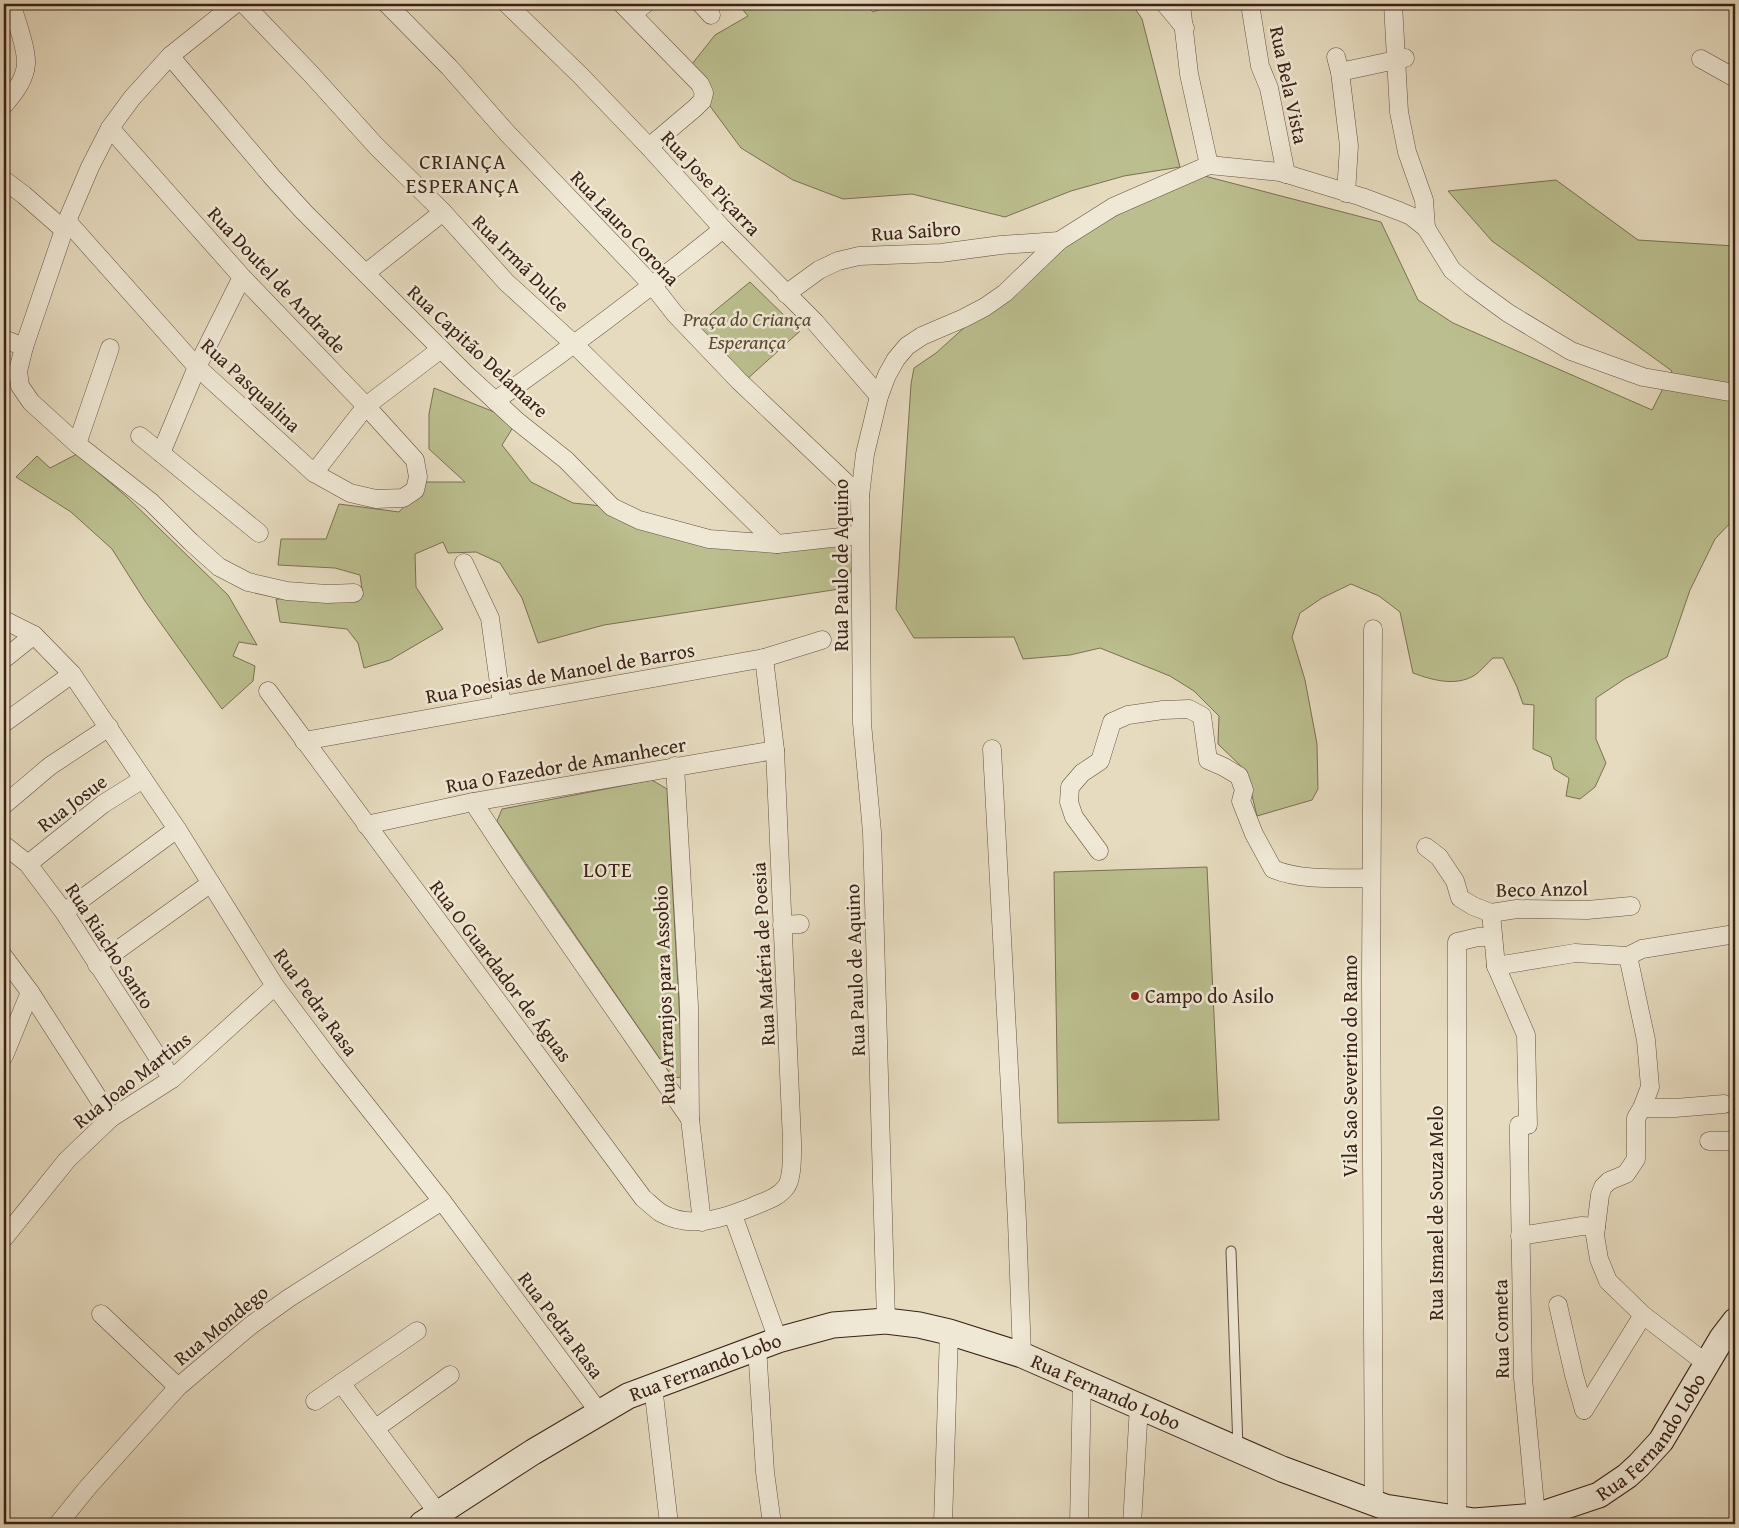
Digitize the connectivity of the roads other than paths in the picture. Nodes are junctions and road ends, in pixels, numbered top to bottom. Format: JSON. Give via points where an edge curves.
{"nodes":[{"id":1,"x":11,"y":4,"type":"edge"},
{"id":2,"x":235,"y":4,"type":"edge"},
{"id":3,"x":244,"y":4,"type":"edge"},
{"id":4,"x":387,"y":4,"type":"edge"},
{"id":5,"x":508,"y":4,"type":"edge"},
{"id":6,"x":1165,"y":4,"type":"edge"},
{"id":7,"x":1182,"y":4,"type":"edge"},
{"id":8,"x":1250,"y":4,"type":"edge"},
{"id":9,"x":1393,"y":4,"type":"edge"},
{"id":10,"x":633,"y":7,"type":"edge"},
{"id":11,"x":1185,"y":29,"type":"junction"},
{"id":12,"x":170,"y":56,"type":"junction"},
{"id":13,"x":1401,"y":59,"type":"junction"},
{"id":14,"x":1701,"y":59,"type":"dead end"},
{"id":15,"x":1735,"y":78,"type":"edge"},
{"id":16,"x":4,"y":104,"type":"edge"},
{"id":17,"x":110,"y":128,"type":"junction"},
{"id":18,"x":649,"y":147,"type":"junction"},
{"id":19,"x":1209,"y":165,"type":"junction"},
{"id":20,"x":1286,"y":174,"type":"junction"},
{"id":21,"x":4,"y":180,"type":"edge"},
{"id":22,"x":1346,"y":192,"type":"junction"},
{"id":23,"x":443,"y":212,"type":"junction"},
{"id":24,"x":66,"y":225,"type":"junction"},
{"id":25,"x":1426,"y":228,"type":"junction"},
{"id":26,"x":723,"y":229,"type":"junction"},
{"id":27,"x":1059,"y":241,"type":"junction"},
{"id":28,"x":366,"y":272,"type":"junction"},
{"id":29,"x":242,"y":277,"type":"junction"},
{"id":30,"x":653,"y":286,"type":"junction"},
{"id":31,"x":786,"y":294,"type":"junction"},
{"id":32,"x":4,"y":339,"type":"edge"},
{"id":33,"x":574,"y":345,"type":"junction"},
{"id":34,"x":24,"y":347,"type":"junction"},
{"id":35,"x":110,"y":348,"type":"dead end"},
{"id":36,"x":442,"y":349,"type":"junction"},
{"id":37,"x":197,"y":367,"type":"junction"},
{"id":38,"x":1735,"y":393,"type":"edge"},
{"id":39,"x":880,"y":396,"type":"junction"},
{"id":40,"x":495,"y":401,"type":"junction"},
{"id":41,"x":366,"y":406,"type":"junction"},
{"id":42,"x":140,"y":436,"type":"dead end"},
{"id":43,"x":77,"y":444,"type":"junction"},
{"id":44,"x":161,"y":454,"type":"junction"},
{"id":45,"x":415,"y":460,"type":"joint"},
{"id":46,"x":314,"y":473,"type":"junction"},
{"id":47,"x":860,"y":496,"type":"junction"},
{"id":48,"x":259,"y":533,"type":"dead end"},
{"id":49,"x":859,"y":535,"type":"junction"},
{"id":50,"x":776,"y":544,"type":"junction"},
{"id":51,"x":464,"y":563,"type":"dead end"},
{"id":52,"x":354,"y":592,"type":"dead end"},
{"id":53,"x":4,"y":620,"type":"edge"},
{"id":54,"x":1373,"y":629,"type":"dead end"},
{"id":55,"x":34,"y":635,"type":"junction"},
{"id":56,"x":822,"y":640,"type":"dead end"},
{"id":57,"x":4,"y":658,"type":"edge"},
{"id":58,"x":764,"y":658,"type":"junction"},
{"id":59,"x":72,"y":674,"type":"junction"},
{"id":60,"x":268,"y":691,"type":"dead end"},
{"id":61,"x":502,"y":705,"type":"junction"},
{"id":62,"x":4,"y":723,"type":"edge"},
{"id":63,"x":109,"y":727,"type":"junction"},
{"id":64,"x":304,"y":740,"type":"junction"},
{"id":65,"x":992,"y":749,"type":"dead end"},
{"id":66,"x":775,"y":750,"type":"junction"},
{"id":67,"x":675,"y":766,"type":"junction"},
{"id":68,"x":143,"y":779,"type":"junction"},
{"id":69,"x":473,"y":802,"type":"junction"},
{"id":70,"x":4,"y":805,"type":"edge"},
{"id":71,"x":366,"y":825,"type":"junction"},
{"id":72,"x":177,"y":829,"type":"junction"},
{"id":73,"x":4,"y":846,"type":"edge"},
{"id":74,"x":1426,"y":846,"type":"dead end"},
{"id":75,"x":1099,"y":851,"type":"dead end"},
{"id":76,"x":28,"y":864,"type":"junction"},
{"id":77,"x":1371,"y":878,"type":"junction"},
{"id":78,"x":211,"y":883,"type":"junction"},
{"id":79,"x":1631,"y":906,"type":"dead end"},
{"id":80,"x":64,"y":912,"type":"junction"},
{"id":81,"x":1491,"y":913,"type":"junction"},
{"id":82,"x":800,"y":924,"type":"dead end"},
{"id":83,"x":782,"y":925,"type":"junction"},
{"id":84,"x":1735,"y":934,"type":"edge"},
{"id":85,"x":1493,"y":936,"type":"junction"},
{"id":86,"x":1628,"y":956,"type":"junction"},
{"id":87,"x":4,"y":957,"type":"edge"},
{"id":88,"x":97,"y":965,"type":"junction"},
{"id":89,"x":1496,"y":966,"type":"junction"},
{"id":90,"x":275,"y":986,"type":"junction"},
{"id":91,"x":30,"y":992,"type":"junction"},
{"id":92,"x":4,"y":1056,"type":"edge"},
{"id":93,"x":172,"y":1079,"type":"junction"},
{"id":94,"x":1724,"y":1104,"type":"dead end"},
{"id":95,"x":1642,"y":1108,"type":"junction"},
{"id":96,"x":111,"y":1118,"type":"junction"},
{"id":97,"x":690,"y":1119,"type":"junction"},
{"id":98,"x":1709,"y":1141,"type":"dead end"},
{"id":99,"x":1735,"y":1141,"type":"edge"},
{"id":100,"x":442,"y":1201,"type":"junction"},
{"id":101,"x":733,"y":1215,"type":"junction"},
{"id":102,"x":702,"y":1222,"type":"junction"},
{"id":103,"x":1596,"y":1227,"type":"junction"},
{"id":104,"x":1520,"y":1236,"type":"junction"},
{"id":105,"x":4,"y":1238,"type":"edge"},
{"id":106,"x":1231,"y":1251,"type":"dead end"},
{"id":107,"x":1558,"y":1305,"type":"dead end"},
{"id":108,"x":102,"y":1314,"type":"dead end"},
{"id":109,"x":1643,"y":1315,"type":"junction"},
{"id":110,"x":886,"y":1321,"type":"junction"},
{"id":111,"x":1735,"y":1321,"type":"edge"},
{"id":112,"x":417,"y":1332,"type":"dead end"},
{"id":113,"x":949,"y":1332,"type":"junction"},
{"id":114,"x":767,"y":1344,"type":"junction"},
{"id":115,"x":1022,"y":1355,"type":"junction"},
{"id":116,"x":1707,"y":1364,"type":"junction"},
{"id":117,"x":450,"y":1375,"type":"dead end"},
{"id":118,"x":1082,"y":1380,"type":"junction"},
{"id":119,"x":341,"y":1383,"type":"junction"},
{"id":120,"x":653,"y":1386,"type":"junction"},
{"id":121,"x":178,"y":1387,"type":"junction"},
{"id":122,"x":315,"y":1401,"type":"dead end"},
{"id":123,"x":1139,"y":1406,"type":"junction"},
{"id":124,"x":599,"y":1412,"type":"junction"},
{"id":125,"x":376,"y":1428,"type":"junction"},
{"id":126,"x":1238,"y":1448,"type":"junction"},
{"id":127,"x":1374,"y":1504,"type":"junction"},
{"id":128,"x":430,"y":1518,"type":"edge"},
{"id":129,"x":1457,"y":1520,"type":"junction"},
{"id":130,"x":1534,"y":1520,"type":"edge"},
{"id":131,"x":61,"y":1523,"type":"edge"},
{"id":132,"x":669,"y":1524,"type":"edge"},
{"id":133,"x":772,"y":1524,"type":"edge"},
{"id":134,"x":943,"y":1524,"type":"edge"},
{"id":135,"x":1079,"y":1524,"type":"edge"},
{"id":136,"x":1132,"y":1524,"type":"edge"}],
"edges":[{"from":1,"to":16,"type":"street","via":[[26,64],[18,87]]},
{"from":2,"to":12,"type":"street"},
{"from":3,"to":23,"type":"street","name":"Rua Irmã Dulce","via":[[376,146]]},
{"from":4,"to":30,"type":"street","name":"Rua Lauro Corona"},
{"from":5,"to":18,"type":"street","name":"Rua Jose Piçarra"},
{"from":6,"to":11,"type":"street"},
{"from":7,"to":11,"type":"street"},
{"from":8,"to":20,"type":"street","name":"Rua Bela Vista","via":[[1260,66],[1270,88]]},
{"from":9,"to":13,"type":"street"},
{"from":10,"to":18,"type":"street","via":[[700,84],[704,93],[702,101]]},
{"from":11,"to":19,"type":"street","via":[[1189,74]]},
{"from":12,"to":17,"type":"street"},
{"from":12,"to":28,"type":"street","name":"Rua Capitão Delamare","via":[[273,178]]},
{"from":13,"to":22,"type":"street","via":[[1338,64],[1349,146]]},
{"from":13,"to":25,"type":"street","via":[[1399,112],[1407,152],[1424,200]]},
{"from":14,"to":15,"type":"street"},
{"from":17,"to":24,"type":"street"},
{"from":17,"to":29,"type":"street","name":"Rua Doutel de Andrade"},
{"from":18,"to":26,"type":"street","name":"Rua Jose Piçarra"},
{"from":19,"to":20,"type":"street","name":"Rua Paulo de Aquino"},
{"from":19,"to":27,"type":"street","name":"Rua Paulo de Aquino","via":[[1113,207]]},
{"from":20,"to":22,"type":"street","name":"Rua Paulo de Aquino"},
{"from":21,"to":24,"type":"street","name":"Rua Pasqualina"},
{"from":22,"to":25,"type":"street","name":"Rua Paulo de Aquino","via":[[1399,210]]},
{"from":23,"to":28,"type":"street"},
{"from":23,"to":33,"type":"street","name":"Rua Irmã Dulce","via":[[506,282]]},
{"from":24,"to":34,"type":"street"},
{"from":24,"to":37,"type":"street","name":"Rua Pasqualina"},
{"from":25,"to":38,"type":"street","name":"Rua Paulo de Aquino","via":[[1452,270],[1508,313],[1571,351],[1643,377]]},
{"from":26,"to":30,"type":"street"},
{"from":26,"to":31,"type":"street","name":"Rua Jose Piçarra"},
{"from":27,"to":31,"type":"street","name":"Rua Saibro","via":[[941,253],[859,256],[819,270]]},
{"from":27,"to":39,"type":"street","name":"Rua Paulo de Aquino","via":[[998,298],[907,346],[887,375]]},
{"from":28,"to":36,"type":"street","name":"Rua Capitão Delamare"},
{"from":29,"to":37,"type":"street"},
{"from":29,"to":41,"type":"street","name":"Rua Doutel de Andrade"},
{"from":30,"to":33,"type":"street"},
{"from":30,"to":47,"type":"street","name":"Rua Lauro Corona","via":[[739,381]]},
{"from":31,"to":39,"type":"street","name":"Rua Jose Piçarra"},
{"from":32,"to":34,"type":"street"},
{"from":33,"to":40,"type":"street"},
{"from":33,"to":50,"type":"street","name":"Rua Irmã Dulce"},
{"from":34,"to":43,"type":"street","via":[[18,371],[20,386],[31,402]]},
{"from":35,"to":43,"type":"street"},
{"from":36,"to":40,"type":"street","name":"Rua Capitão Delamare"},
{"from":36,"to":41,"type":"street"},
{"from":37,"to":44,"type":"street"},
{"from":37,"to":46,"type":"street","name":"Rua Pasqualina"},
{"from":39,"to":47,"type":"street","name":"Rua Paulo de Aquino","via":[[865,454]]},
{"from":40,"to":50,"type":"street","name":"Rua Capitão Delamare","via":[[566,460],[612,507],[640,520],[709,539]]},
{"from":41,"to":45,"type":"street","name":"Rua Doutel de Andrade"},
{"from":41,"to":46,"type":"street"},
{"from":42,"to":44,"type":"street"},
{"from":43,"to":52,"type":"street","via":[[151,502],[219,567],[248,582],[287,591]]},
{"from":44,"to":48,"type":"street"},
{"from":45,"to":46,"type":"street","name":"Rua Pasqualina","via":[[418,477],[415,490],[403,498],[376,500],[350,493]]},
{"from":47,"to":49,"type":"street","name":"Rua Paulo de Aquino"},
{"from":49,"to":50,"type":"street","name":"Rua Capitão Delamare"},
{"from":49,"to":110,"type":"street","name":"Rua Paulo de Aquino","via":[[862,723],[872,832]]},
{"from":51,"to":61,"type":"street","via":[[490,618]]},
{"from":53,"to":55,"type":"street","name":"Rua Pedra Rasa"},
{"from":54,"to":77,"type":"street","name":"Vila Sao Severino do Ramo"},
{"from":55,"to":57,"type":"street"},
{"from":55,"to":59,"type":"street","name":"Rua Pedra Rasa"},
{"from":56,"to":58,"type":"street","name":"Rua Poesias de Manoel de Barros"},
{"from":58,"to":61,"type":"street","name":"Rua Poesias de Manoel de Barros"},
{"from":58,"to":66,"type":"street","name":"Rua Matéria de Poesia"},
{"from":59,"to":62,"type":"street"},
{"from":59,"to":63,"type":"street","name":"Rua Pedra Rasa"},
{"from":60,"to":64,"type":"street","name":"Rua O Guardador de Águas"},
{"from":61,"to":64,"type":"street","name":"Rua Poesias de Manoel de Barros"},
{"from":63,"to":68,"type":"street","name":"Rua Pedra Rasa"},
{"from":63,"to":70,"type":"street","via":[[50,766]]},
{"from":64,"to":71,"type":"street","name":"Rua O Guardador de Águas"},
{"from":65,"to":115,"type":"street"},
{"from":66,"to":67,"type":"street","name":"Rua O Fazedor de Amanhecer"},
{"from":66,"to":83,"type":"street","name":"Rua Matéria de Poesia"},
{"from":67,"to":69,"type":"street","name":"Rua O Fazedor de Amanhecer"},
{"from":67,"to":97,"type":"street","name":"Rua Arranjos para Assobio","via":[[690,1006]]},
{"from":68,"to":72,"type":"street","name":"Rua Pedra Rasa"},
{"from":68,"to":76,"type":"street","name":"Rua Josue","via":[[103,804]]},
{"from":69,"to":71,"type":"street","name":"Rua O Fazedor de Amanhecer"},
{"from":69,"to":97,"type":"street"},
{"from":71,"to":102,"type":"street","name":"Rua O Guardador de Águas","via":[[643,1198],[660,1213]]},
{"from":72,"to":78,"type":"street","name":"Rua Pedra Rasa"},
{"from":72,"to":80,"type":"street"},
{"from":73,"to":76,"type":"street","name":"Rua Riacho Santo"},
{"from":74,"to":81,"type":"street","name":"Beco Anzol","via":[[1439,857],[1455,881],[1460,898]]},
{"from":75,"to":77,"type":"street","via":[[1074,817],[1069,802],[1070,788],[1082,773],[1100,761],[1112,722],[1128,715],[1189,709],[1202,716],[1208,760],[1239,776],[1244,790],[1241,801],[1273,869],[1317,877]]},
{"from":76,"to":80,"type":"street","name":"Rua Riacho Santo"},
{"from":77,"to":127,"type":"street","name":"Vila Sao Severino do Ramo"},
{"from":78,"to":88,"type":"street"},
{"from":78,"to":90,"type":"street","name":"Rua Pedra Rasa"},
{"from":79,"to":81,"type":"street","name":"Beco Anzol","via":[[1587,910],[1516,909]]},
{"from":80,"to":88,"type":"street","name":"Rua Riacho Santo"},
{"from":81,"to":85,"type":"street"},
{"from":82,"to":83,"type":"street"},
{"from":83,"to":101,"type":"street","name":"Rua Matéria de Poesia","via":[[791,1166],[787,1186],[776,1197]]},
{"from":84,"to":86,"type":"street","via":[[1642,949]]},
{"from":85,"to":89,"type":"street"},
{"from":85,"to":129,"type":"street","name":"Rua Ismael de Souza Melo","via":[[1457,942]]},
{"from":86,"to":89,"type":"street","via":[[1575,953]]},
{"from":86,"to":95,"type":"street","via":[[1647,1050],[1650,1087]]},
{"from":87,"to":91,"type":"street"},
{"from":88,"to":93,"type":"street","name":"Rua Riacho Santo"},
{"from":89,"to":104,"type":"street","name":"Rua Cometa","via":[[1526,1035],[1528,1125],[1519,1125]]},
{"from":90,"to":93,"type":"street","name":"Rua Joao Martins"},
{"from":90,"to":100,"type":"street","name":"Rua Pedra Rasa"},
{"from":91,"to":92,"type":"street"},
{"from":91,"to":96,"type":"street"},
{"from":93,"to":96,"type":"street","name":"Rua Joao Martins"},
{"from":94,"to":95,"type":"street"},
{"from":95,"to":103,"type":"street","via":[[1636,1118],[1636,1159],[1626,1174],[1603,1187]]},
{"from":96,"to":105,"type":"street","name":"Rua Joao Martins","via":[[67,1160]]},
{"from":97,"to":102,"type":"street","name":"Rua Arranjos para Assobio"},
{"from":98,"to":99,"type":"street"},
{"from":100,"to":121,"type":"street","name":"Rua Mondego","via":[[289,1298],[250,1326]]},
{"from":100,"to":124,"type":"street","name":"Rua Pedra Rasa"},
{"from":101,"to":102,"type":"street","name":"Rua O Guardador de Águas"},
{"from":101,"to":114,"type":"street"},
{"from":103,"to":104,"type":"street","via":[[1582,1226]]},
{"from":103,"to":109,"type":"street","via":[[1599,1259],[1608,1281]]},
{"from":104,"to":130,"type":"street","name":"Rua Cometa","via":[[1523,1378]]},
{"from":106,"to":126,"type":"lane"},
{"from":107,"to":109,"type":"street","via":[[1584,1410]]},
{"from":108,"to":121,"type":"street"},
{"from":109,"to":116,"type":"street"},
{"from":110,"to":113,"type":"main road","name":"Rua Fernando Lobo"},
{"from":110,"to":114,"type":"main road","name":"Rua Fernando Lobo","via":[[833,1325]]},
{"from":111,"to":116,"type":"main road","name":"Rua Fernando Lobo"},
{"from":112,"to":119,"type":"street"},
{"from":113,"to":115,"type":"main road","name":"Rua Fernando Lobo"},
{"from":113,"to":134,"type":"street"},
{"from":114,"to":120,"type":"main road","name":"Rua Fernando Lobo"},
{"from":114,"to":133,"type":"street","via":[[764,1462]]},
{"from":115,"to":118,"type":"main road","name":"Rua Fernando Lobo"},
{"from":116,"to":130,"type":"main road","name":"Rua Fernando Lobo","via":[[1661,1441],[1627,1476],[1599,1495]]},
{"from":117,"to":125,"type":"street"},
{"from":118,"to":123,"type":"main road","name":"Rua Fernando Lobo"},
{"from":118,"to":135,"type":"street"},
{"from":119,"to":122,"type":"street"},
{"from":119,"to":125,"type":"street"},
{"from":120,"to":124,"type":"main road","name":"Rua Fernando Lobo"},
{"from":120,"to":132,"type":"street"},
{"from":121,"to":131,"type":"street","name":"Rua Mondego","via":[[89,1486]]},
{"from":123,"to":126,"type":"main road","name":"Rua Fernando Lobo"},
{"from":123,"to":136,"type":"street"},
{"from":124,"to":128,"type":"main road","name":"Rua Fernando Lobo"},
{"from":125,"to":128,"type":"street"},
{"from":126,"to":127,"type":"main road","name":"Rua Fernando Lobo","via":[[1282,1469]]},
{"from":127,"to":129,"type":"main road","name":"Rua Fernando Lobo"},
{"from":129,"to":130,"type":"main road","name":"Rua Fernando Lobo"}]}
